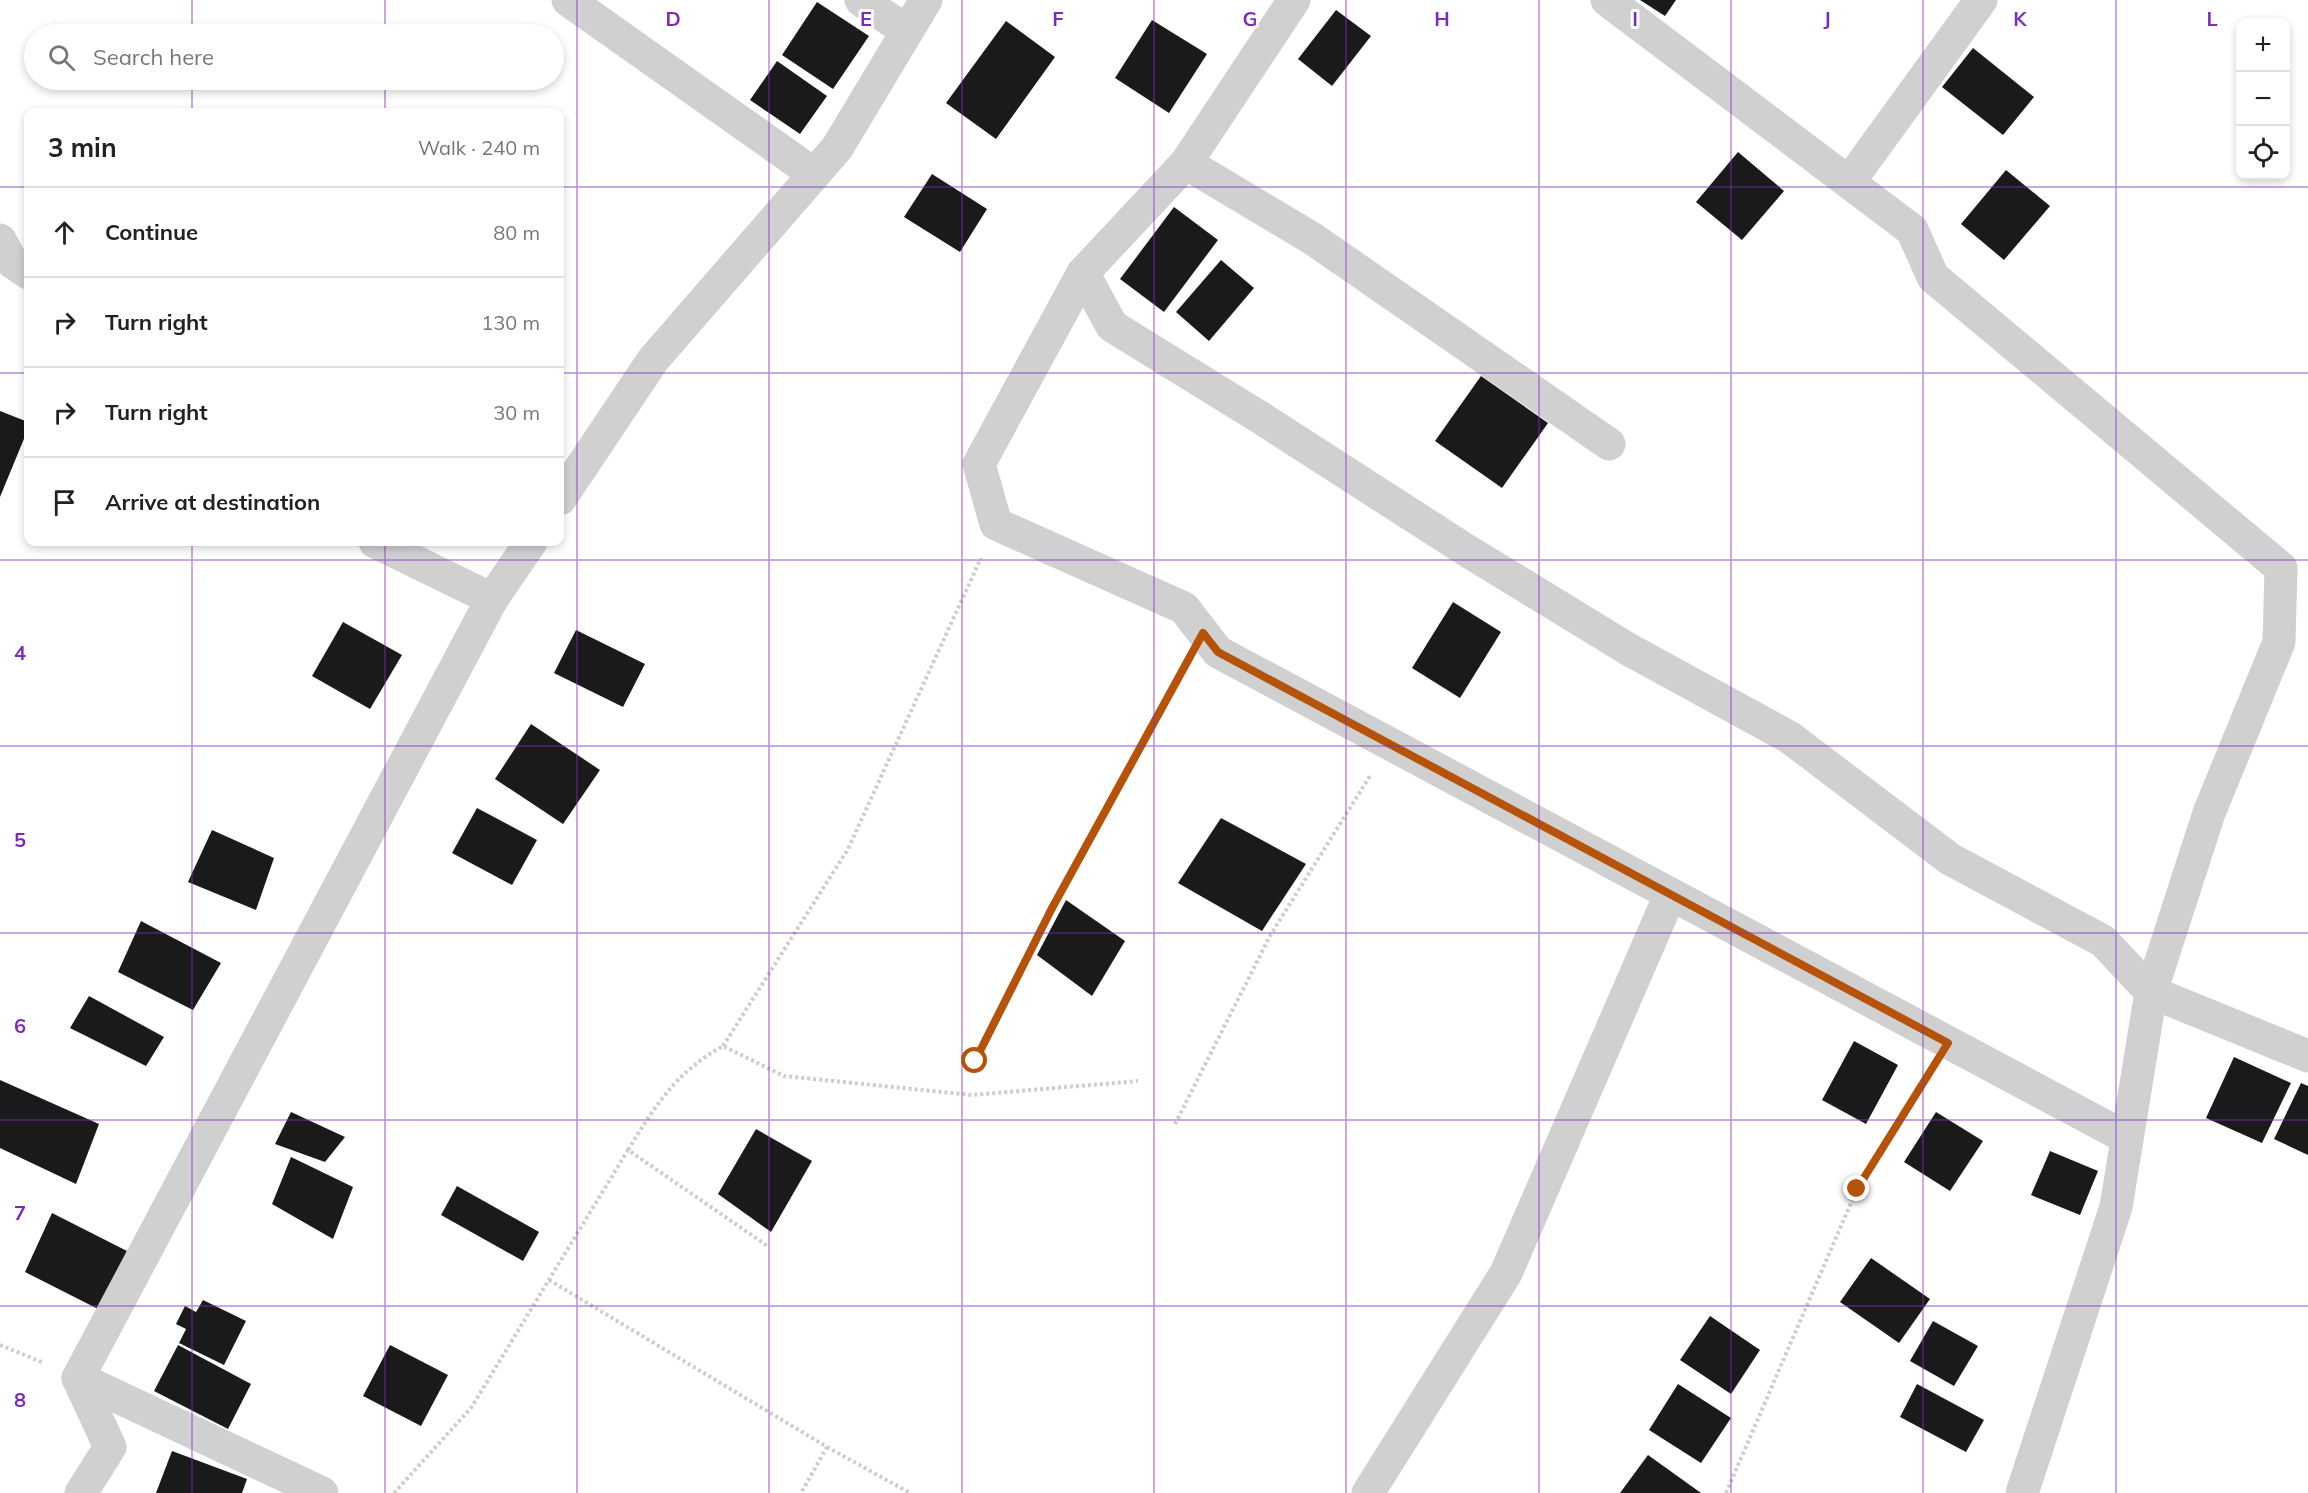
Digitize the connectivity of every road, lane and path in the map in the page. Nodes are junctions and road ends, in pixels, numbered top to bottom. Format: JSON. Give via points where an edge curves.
{"nodes":[{"id":1,"x":568,"y":0,"type":"edge"},
{"id":2,"x":861,"y":0,"type":"edge"},
{"id":3,"x":926,"y":0,"type":"edge"},
{"id":4,"x":1294,"y":0,"type":"edge"},
{"id":5,"x":1607,"y":0,"type":"edge"},
{"id":6,"x":1981,"y":0,"type":"edge"},
{"id":7,"x":907,"y":31,"type":"junction"},
{"id":8,"x":1186,"y":163,"type":"junction"},
{"id":9,"x":814,"y":174,"type":"junction"},
{"id":10,"x":1849,"y":182,"type":"junction"},
{"id":11,"x":0,"y":240,"type":"edge"},
{"id":12,"x":24,"y":270,"type":"edge"},
{"id":13,"x":1083,"y":273,"type":"junction"},
{"id":14,"x":1609,"y":444,"type":"dead end"},
{"id":15,"x":564,"y":493,"type":"edge"},
{"id":16,"x":996,"y":524,"type":"junction"},
{"id":17,"x":383,"y":546,"type":"edge"},
{"id":18,"x":528,"y":546,"type":"edge"},
{"id":19,"x":492,"y":598,"type":"junction"},
{"id":20,"x":1203,"y":633,"type":"junction"},
{"id":21,"x":1389,"y":745,"type":"junction"},
{"id":22,"x":1670,"y":895,"type":"junction"},
{"id":23,"x":2151,"y":992,"type":"junction"},
{"id":24,"x":1948,"y":1043,"type":"junction"},
{"id":25,"x":723,"y":1046,"type":"junction"},
{"id":26,"x":2308,"y":1056,"type":"edge"},
{"id":27,"x":975,"y":1061,"type":"dead end"},
{"id":28,"x":1138,"y":1081,"type":"dead end"},
{"id":29,"x":1175,"y":1124,"type":"dead end"},
{"id":30,"x":2127,"y":1138,"type":"junction"},
{"id":31,"x":628,"y":1150,"type":"junction"},
{"id":32,"x":769,"y":1246,"type":"dead end"},
{"id":33,"x":549,"y":1280,"type":"junction"},
{"id":34,"x":0,"y":1345,"type":"edge"},
{"id":35,"x":78,"y":1378,"type":"junction"},
{"id":36,"x":827,"y":1447,"type":"junction"},
{"id":37,"x":81,"y":1493,"type":"edge"},
{"id":38,"x":322,"y":1493,"type":"edge"},
{"id":39,"x":394,"y":1493,"type":"edge"},
{"id":40,"x":801,"y":1493,"type":"edge"},
{"id":41,"x":910,"y":1493,"type":"edge"},
{"id":42,"x":1368,"y":1493,"type":"edge"},
{"id":43,"x":1726,"y":1493,"type":"edge"},
{"id":44,"x":2022,"y":1493,"type":"edge"}],
"edges":[{"from":1,"to":9,"type":"street"},
{"from":2,"to":7,"type":"street"},
{"from":3,"to":7,"type":"street"},
{"from":4,"to":8,"type":"street"},
{"from":5,"to":10,"type":"street"},
{"from":6,"to":10,"type":"street"},
{"from":7,"to":9,"type":"street","via":[[837,148]]},
{"from":8,"to":13,"type":"street"},
{"from":8,"to":14,"type":"street","via":[[1313,239]]},
{"from":9,"to":15,"type":"street","via":[[653,360]]},
{"from":10,"to":23,"type":"street","via":[[1912,230],[1932,277],[2281,568],[2279,642],[2209,813]]},
{"from":11,"to":12,"type":"street","via":[[12,262]]},
{"from":13,"to":16,"type":"street","via":[[979,464]]},
{"from":13,"to":23,"type":"street","via":[[1112,326],[1516,581],[1628,649],[1788,737],[1950,859],[2103,940]]},
{"from":16,"to":20,"type":"street","via":[[1184,608]]},
{"from":16,"to":25,"type":"path","via":[[848,849]]},
{"from":17,"to":19,"type":"street"},
{"from":18,"to":19,"type":"street"},
{"from":19,"to":35,"type":"street"},
{"from":20,"to":21,"type":"street","via":[[1218,652]]},
{"from":20,"to":27,"type":"path","via":[[1051,910]]},
{"from":21,"to":22,"type":"street"},
{"from":21,"to":29,"type":"path","via":[[1271,934]]},
{"from":22,"to":24,"type":"street"},
{"from":22,"to":42,"type":"street","via":[[1506,1273]]},
{"from":23,"to":26,"type":"street"},
{"from":23,"to":30,"type":"street"},
{"from":24,"to":30,"type":"street"},
{"from":24,"to":43,"type":"path","via":[[1857,1189]]},
{"from":25,"to":28,"type":"path","via":[[784,1076],[972,1095]]},
{"from":25,"to":31,"type":"path","via":[[702,1058],[660,1098]]},
{"from":30,"to":44,"type":"street","via":[[2116,1207]]},
{"from":31,"to":32,"type":"path"},
{"from":31,"to":33,"type":"path"},
{"from":33,"to":36,"type":"path"},
{"from":33,"to":39,"type":"path","via":[[471,1408]]},
{"from":34,"to":35,"type":"path"},
{"from":35,"to":37,"type":"street","via":[[110,1446]]},
{"from":35,"to":38,"type":"street"},
{"from":36,"to":40,"type":"path"},
{"from":36,"to":41,"type":"path"}]}
